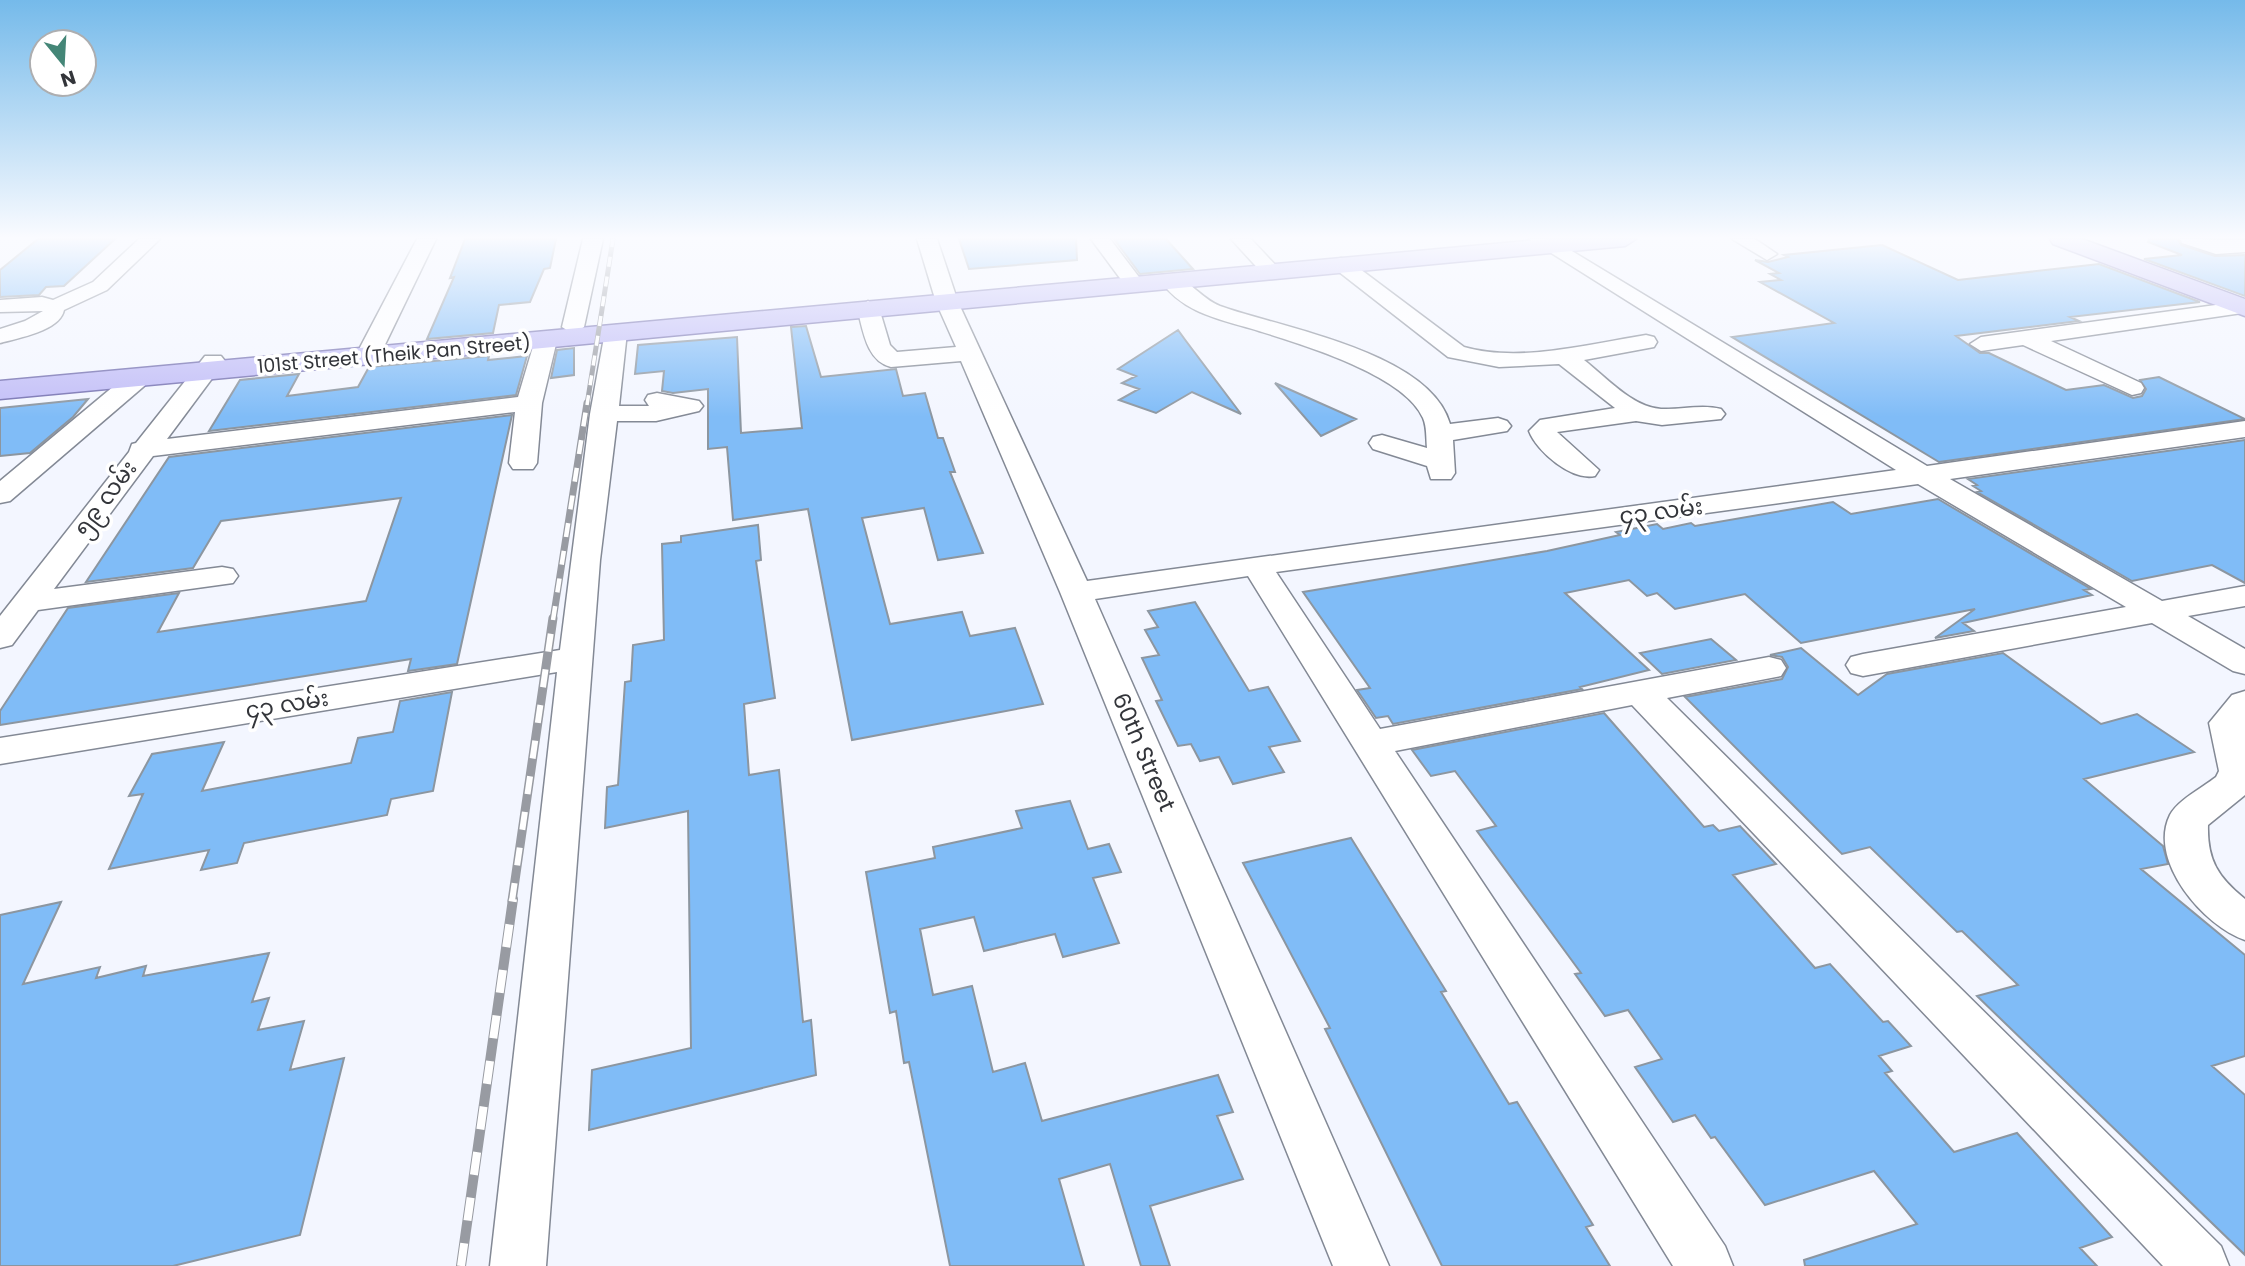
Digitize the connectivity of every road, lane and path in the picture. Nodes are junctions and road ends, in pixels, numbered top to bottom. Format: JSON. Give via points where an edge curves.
{"nodes":[{"id":1,"x":73,"y":298,"type":"edge"},
{"id":2,"x":397,"y":298,"type":"edge"},
{"id":3,"x":580,"y":298,"type":"edge"},
{"id":4,"x":945,"y":298,"type":"junction"},
{"id":5,"x":1193,"y":298,"type":"edge"},
{"id":6,"x":1386,"y":298,"type":"edge"},
{"id":7,"x":1632,"y":298,"type":"edge"},
{"id":8,"x":2227,"y":298,"type":"edge"},
{"id":9,"x":1200,"y":304,"type":"junction"},
{"id":10,"x":2244,"y":304,"type":"edge"},
{"id":11,"x":0,"y":306,"type":"edge"},
{"id":12,"x":53,"y":307,"type":"junction"},
{"id":13,"x":811,"y":309,"type":"junction"},
{"id":14,"x":868,"y":309,"type":"junction"},
{"id":15,"x":727,"y":317,"type":"junction"},
{"id":16,"x":573,"y":327,"type":"junction"},
{"id":17,"x":616,"y":332,"type":"junction"},
{"id":18,"x":0,"y":336,"type":"edge"},
{"id":19,"x":1224,"y":337,"type":"dead end"},
{"id":20,"x":2026,"y":338,"type":"junction"},
{"id":21,"x":546,"y":340,"type":"junction"},
{"id":22,"x":1646,"y":342,"type":"dead end"},
{"id":23,"x":1981,"y":344,"type":"dead end"},
{"id":24,"x":1263,"y":349,"type":"dead end"},
{"id":25,"x":1336,"y":350,"type":"junction"},
{"id":26,"x":369,"y":352,"type":"junction"},
{"id":27,"x":970,"y":353,"type":"junction"},
{"id":28,"x":1562,"y":354,"type":"junction"},
{"id":29,"x":209,"y":366,"type":"junction"},
{"id":30,"x":141,"y":376,"type":"junction"},
{"id":31,"x":0,"y":381,"type":"edge"},
{"id":32,"x":2132,"y":388,"type":"dead end"},
{"id":33,"x":0,"y":390,"type":"edge"},
{"id":34,"x":657,"y":400,"type":"dead end"},
{"id":35,"x":529,"y":403,"type":"junction"},
{"id":36,"x":1636,"y":413,"type":"junction"},
{"id":37,"x":603,"y":414,"type":"junction"},
{"id":38,"x":1712,"y":414,"type":"dead end"},
{"id":39,"x":1498,"y":426,"type":"dead end"},
{"id":40,"x":2245,"y":429,"type":"edge"},
{"id":41,"x":1382,"y":443,"type":"dead end"},
{"id":42,"x":141,"y":450,"type":"junction"},
{"id":43,"x":1439,"y":456,"type":"junction"},
{"id":44,"x":523,"y":463,"type":"dead end"},
{"id":45,"x":1585,"y":470,"type":"dead end"},
{"id":46,"x":1926,"y":477,"type":"junction"},
{"id":47,"x":0,"y":495,"type":"edge"},
{"id":48,"x":1256,"y":565,"type":"junction"},
{"id":49,"x":222,"y":576,"type":"dead end"},
{"id":50,"x":1076,"y":592,"type":"junction"},
{"id":51,"x":2245,"y":596,"type":"edge"},
{"id":52,"x":26,"y":603,"type":"junction"},
{"id":53,"x":2158,"y":612,"type":"junction"},
{"id":54,"x":0,"y":638,"type":"edge"},
{"id":55,"x":575,"y":658,"type":"junction"},
{"id":56,"x":2245,"y":663,"type":"edge"},
{"id":57,"x":1863,"y":665,"type":"dead end"},
{"id":58,"x":1769,"y":668,"type":"dead end"},
{"id":59,"x":1640,"y":692,"type":"junction"},
{"id":60,"x":2245,"y":703,"type":"edge"},
{"id":61,"x":1371,"y":743,"type":"junction"},
{"id":62,"x":0,"y":751,"type":"edge"},
{"id":63,"x":2245,"y":923,"type":"edge"},
{"id":64,"x":518,"y":1266,"type":"edge"},
{"id":65,"x":1361,"y":1266,"type":"edge"},
{"id":66,"x":1705,"y":1266,"type":"edge"},
{"id":67,"x":2201,"y":1266,"type":"edge"}],
"edges":[{"from":1,"to":12,"type":"street"},
{"from":2,"to":26,"type":"street"},
{"from":3,"to":16,"type":"street"},
{"from":4,"to":13,"type":"main road","name":"101st Street (Theik Pan Street)"},
{"from":4,"to":14,"type":"main road","name":"101st Street (Theik Pan Street)"},
{"from":4,"to":27,"type":"street","name":"60th Street"},
{"from":5,"to":9,"type":"street"},
{"from":6,"to":28,"type":"street","via":[[1467,356],[1504,360]]},
{"from":7,"to":46,"type":"street"},
{"from":8,"to":10,"type":"main road"},
{"from":9,"to":19,"type":"street","via":[[1196,312],[1201,319]]},
{"from":9,"to":25,"type":"street"},
{"from":10,"to":20,"type":"street"},
{"from":11,"to":12,"type":"street","via":[[33,303]]},
{"from":12,"to":18,"type":"street","via":[[54,313],[47,319]]},
{"from":13,"to":14,"type":"main road","name":"101st Street (Theik Pan Street)"},
{"from":13,"to":15,"type":"main road","name":"101st Street (Theik Pan Street)"},
{"from":14,"to":27,"type":"street","via":[[879,347],[891,360]]},
{"from":15,"to":16,"type":"main road","name":"101st Street (Theik Pan Street)"},
{"from":15,"to":17,"type":"main road","name":"101st Street (Theik Pan Street)"},
{"from":16,"to":26,"type":"main road","name":"101st Street (Theik Pan Street)"},
{"from":17,"to":21,"type":"main road","name":"101st Street (Theik Pan Street)"},
{"from":17,"to":37,"type":"street"},
{"from":20,"to":23,"type":"street"},
{"from":20,"to":32,"type":"street"},
{"from":21,"to":26,"type":"main road","name":"101st Street (Theik Pan Street)"},
{"from":21,"to":35,"type":"street"},
{"from":22,"to":28,"type":"street"},
{"from":24,"to":25,"type":"street"},
{"from":25,"to":43,"type":"street","via":[[1417,393],[1435,415]]},
{"from":26,"to":29,"type":"main road","name":"101st Street (Theik Pan Street)"},
{"from":27,"to":50,"type":"street","name":"60th Street"},
{"from":28,"to":36,"type":"street"},
{"from":29,"to":30,"type":"main road","name":"101st Street (Theik Pan Street)"},
{"from":29,"to":31,"type":"main road","name":"101st Street (Theik Pan Street)"},
{"from":29,"to":42,"type":"street","name":"၅၉ လမ်း"},
{"from":30,"to":33,"type":"main road","name":"101st Street (Theik Pan Street)"},
{"from":30,"to":47,"type":"street"},
{"from":34,"to":37,"type":"street","via":[[690,406],[656,413]]},
{"from":35,"to":42,"type":"street"},
{"from":35,"to":44,"type":"street"},
{"from":36,"to":38,"type":"street"},
{"from":36,"to":45,"type":"street","via":[[1549,425],[1542,430],[1545,438]]},
{"from":37,"to":55,"type":"street"},
{"from":39,"to":43,"type":"street"},
{"from":40,"to":46,"type":"street","name":"၄၃ လမ်း"},
{"from":41,"to":43,"type":"street"},
{"from":42,"to":52,"type":"street","name":"၅၉ လမ်း"},
{"from":46,"to":48,"type":"street","name":"၄၃ လမ်း"},
{"from":46,"to":53,"type":"street"},
{"from":48,"to":50,"type":"street","name":"၄၃ လမ်း"},
{"from":48,"to":61,"type":"street"},
{"from":49,"to":52,"type":"street"},
{"from":50,"to":65,"type":"street","name":"60th Street"},
{"from":51,"to":53,"type":"street"},
{"from":52,"to":54,"type":"street","name":"၅၉ လမ်း"},
{"from":53,"to":56,"type":"street"},
{"from":53,"to":57,"type":"street"},
{"from":55,"to":62,"type":"street","name":"၄၃ လမ်း"},
{"from":55,"to":64,"type":"street"},
{"from":58,"to":59,"type":"street"},
{"from":59,"to":61,"type":"street"},
{"from":59,"to":67,"type":"street"},
{"from":60,"to":63,"type":"street","via":[[2227,723],[2238,771],[2232,785],[2188,819],[2185,847],[2203,890]]},
{"from":61,"to":66,"type":"street"}]}
